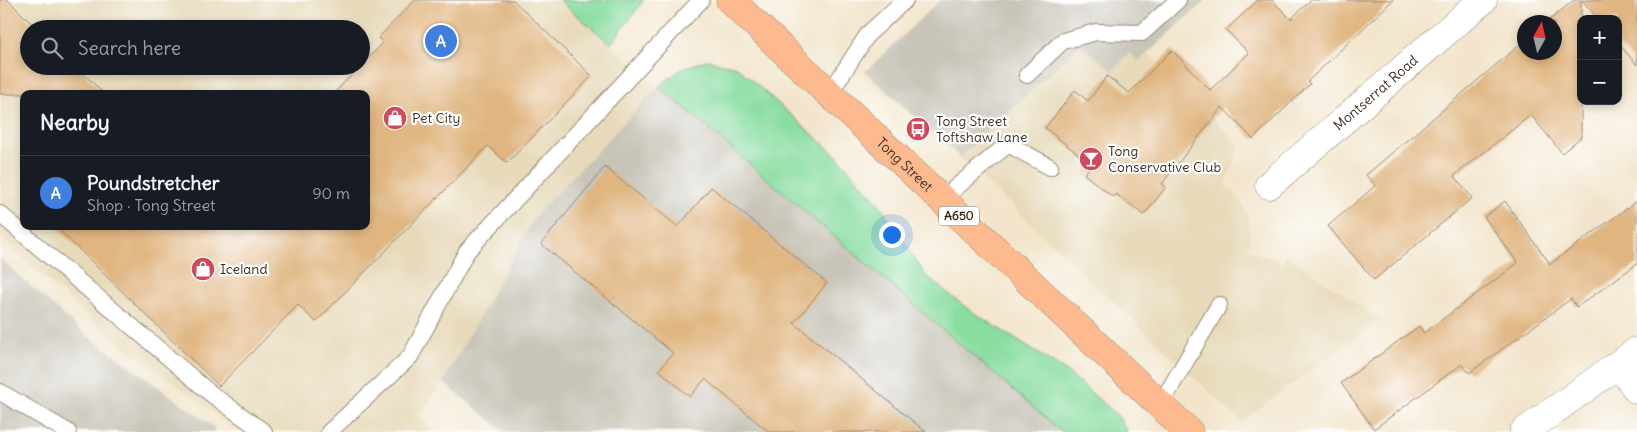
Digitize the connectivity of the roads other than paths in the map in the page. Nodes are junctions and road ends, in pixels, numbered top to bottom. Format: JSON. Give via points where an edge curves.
{"nodes":[{"id":1,"x":701,"y":0,"type":"edge"},
{"id":2,"x":730,"y":0,"type":"edge"},
{"id":3,"x":905,"y":0,"type":"edge"},
{"id":4,"x":1178,"y":0,"type":"edge"},
{"id":5,"x":1484,"y":0,"type":"edge"},
{"id":6,"x":1027,"y":75,"type":"dead end"},
{"id":7,"x":830,"y":94,"type":"junction"},
{"id":8,"x":1050,"y":167,"type":"dead end"},
{"id":9,"x":1269,"y":184,"type":"dead end"},
{"id":10,"x":941,"y":200,"type":"junction"},
{"id":11,"x":0,"y":214,"type":"edge"},
{"id":12,"x":1219,"y":305,"type":"dead end"},
{"id":13,"x":1628,"y":358,"type":"edge"},
{"id":14,"x":1637,"y":390,"type":"edge"},
{"id":15,"x":0,"y":392,"type":"edge"},
{"id":16,"x":1160,"y":405,"type":"junction"},
{"id":17,"x":68,"y":432,"type":"edge"},
{"id":18,"x":264,"y":432,"type":"edge"},
{"id":19,"x":329,"y":432,"type":"edge"},
{"id":20,"x":1189,"y":432,"type":"edge"},
{"id":21,"x":1524,"y":432,"type":"edge"}],
"edges":[{"from":1,"to":19,"type":"lane","via":[[466,251],[410,357]]},
{"from":2,"to":7,"type":"highway","name":"Tong Street","number":"A650"},
{"from":3,"to":7,"type":"lane","via":[[868,34]]},
{"from":4,"to":6,"type":"lane","via":[[1142,33],[1096,32],[1063,41]]},
{"from":5,"to":9,"type":"street","name":"Montserrat Road"},
{"from":7,"to":10,"type":"highway","name":"Tong Street","number":"A650"},
{"from":8,"to":10,"type":"lane","via":[[1008,144]]},
{"from":10,"to":16,"type":"highway","name":"Tong Street","number":"A650"},
{"from":11,"to":18,"type":"lane","via":[[210,393]]},
{"from":12,"to":16,"type":"lane"},
{"from":13,"to":14,"type":"street"},
{"from":13,"to":21,"type":"street"},
{"from":15,"to":17,"type":"lane"},
{"from":16,"to":20,"type":"highway","name":"Tong Street","number":"A650"}]}
